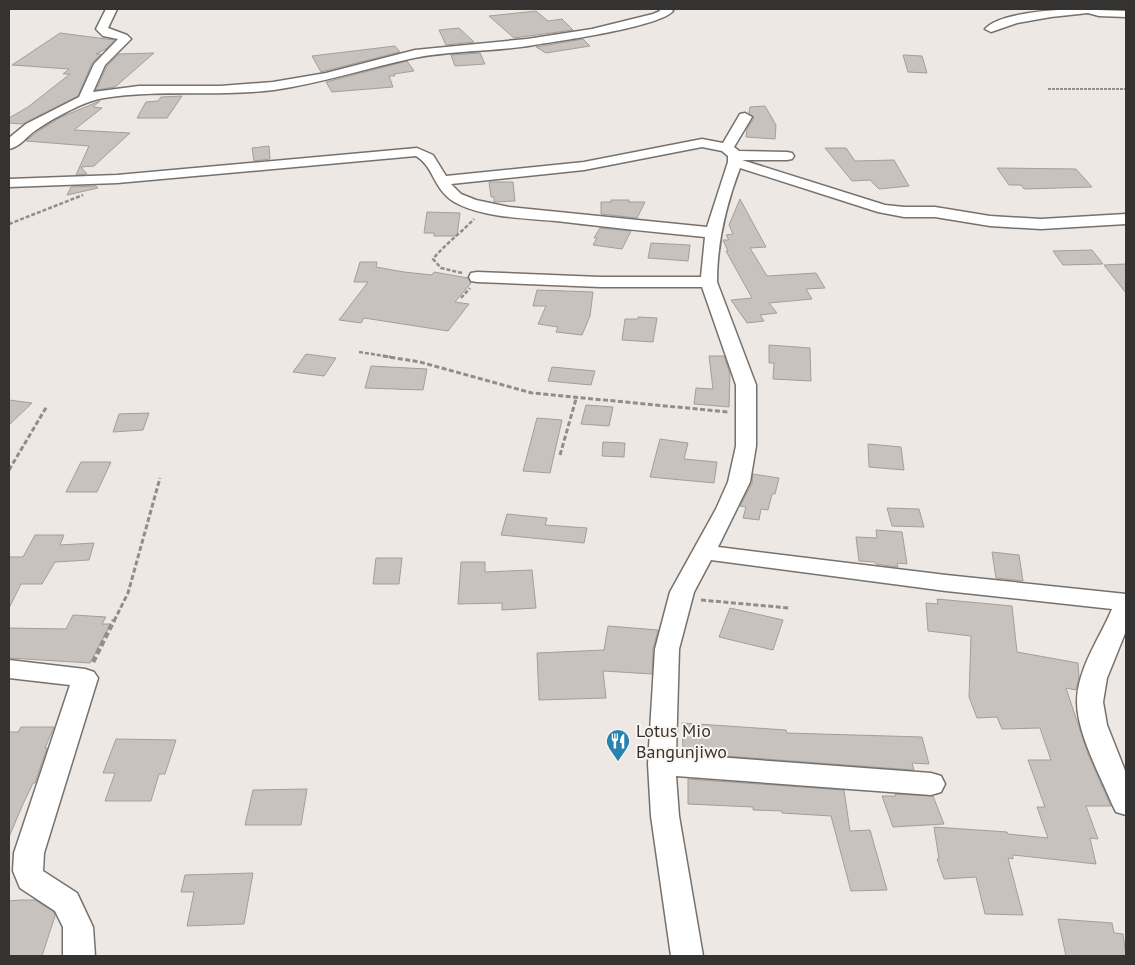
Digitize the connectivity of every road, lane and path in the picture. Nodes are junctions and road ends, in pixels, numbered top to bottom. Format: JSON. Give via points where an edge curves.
{"nodes":[{"id":1,"x":111,"y":9,"type":"edge"},
{"id":2,"x":664,"y":9,"type":"edge"},
{"id":3,"x":1087,"y":10,"type":"edge"},
{"id":4,"x":1126,"y":14,"type":"edge"},
{"id":5,"x":990,"y":29,"type":"dead end"},
{"id":6,"x":1048,"y":89,"type":"dead end"},
{"id":7,"x":1126,"y":90,"type":"edge"},
{"id":8,"x":84,"y":99,"type":"junction"},
{"id":9,"x":745,"y":117,"type":"dead end"},
{"id":10,"x":9,"y":144,"type":"edge"},
{"id":11,"x":733,"y":155,"type":"junction"},
{"id":12,"x":788,"y":156,"type":"dead end"},
{"id":13,"x":441,"y":181,"type":"junction"},
{"id":14,"x":9,"y":183,"type":"edge"},
{"id":15,"x":84,"y":195,"type":"dead end"},
{"id":16,"x":484,"y":207,"type":"junction"},
{"id":17,"x":1126,"y":219,"type":"edge"},
{"id":18,"x":9,"y":224,"type":"edge"},
{"id":19,"x":714,"y":233,"type":"junction"},
{"id":20,"x":477,"y":277,"type":"junction"},
{"id":21,"x":709,"y":282,"type":"junction"},
{"id":22,"x":461,"y":298,"type":"dead end"},
{"id":23,"x":360,"y":352,"type":"dead end"},
{"id":24,"x":576,"y":399,"type":"junction"},
{"id":25,"x":47,"y":406,"type":"dead end"},
{"id":26,"x":746,"y":414,"type":"junction"},
{"id":27,"x":560,"y":455,"type":"dead end"},
{"id":28,"x":9,"y":470,"type":"edge"},
{"id":29,"x":160,"y":478,"type":"dead end"},
{"id":30,"x":702,"y":552,"type":"junction"},
{"id":31,"x":680,"y":598,"type":"junction"},
{"id":32,"x":1126,"y":603,"type":"edge"},
{"id":33,"x":790,"y":608,"type":"dead end"},
{"id":34,"x":9,"y":669,"type":"edge"},
{"id":35,"x":85,"y":678,"type":"junction"},
{"id":36,"x":662,"y":764,"type":"junction"},
{"id":37,"x":931,"y":784,"type":"dead end"},
{"id":38,"x":1126,"y":804,"type":"edge"},
{"id":39,"x":79,"y":956,"type":"edge"},
{"id":40,"x":687,"y":956,"type":"edge"}],
"edges":[{"from":1,"to":8,"type":"street","via":[[102,29],[125,39],[100,64]]},
{"from":2,"to":8,"type":"street","via":[[666,13],[657,17],[592,32],[527,43],[414,54],[326,77],[273,86],[139,90]]},
{"from":3,"to":4,"type":"street"},
{"from":3,"to":5,"type":"street","via":[[1037,16]]},
{"from":6,"to":7,"type":"path"},
{"from":8,"to":10,"type":"street","via":[[31,126]]},
{"from":9,"to":11,"type":"street"},
{"from":11,"to":12,"type":"street"},
{"from":11,"to":13,"type":"street","via":[[702,143],[584,166]]},
{"from":11,"to":17,"type":"street","via":[[883,209],[1041,224]]},
{"from":11,"to":19,"type":"street"},
{"from":13,"to":14,"type":"street","via":[[428,156],[409,152],[117,179]]},
{"from":13,"to":16,"type":"street","via":[[451,193]]},
{"from":15,"to":18,"type":"path"},
{"from":16,"to":19,"type":"street"},
{"from":16,"to":20,"type":"path","via":[[433,259],[440,268]]},
{"from":19,"to":21,"type":"street"},
{"from":20,"to":21,"type":"street"},
{"from":20,"to":22,"type":"path"},
{"from":21,"to":26,"type":"street","via":[[746,385]]},
{"from":23,"to":24,"type":"path","via":[[420,362],[532,393]]},
{"from":24,"to":26,"type":"path"},
{"from":24,"to":27,"type":"path"},
{"from":25,"to":28,"type":"path"},
{"from":26,"to":30,"type":"street","via":[[746,446],[739,482]]},
{"from":29,"to":35,"type":"path","via":[[128,592]]},
{"from":30,"to":31,"type":"street"},
{"from":30,"to":32,"type":"street"},
{"from":31,"to":33,"type":"path"},
{"from":31,"to":36,"type":"street","via":[[667,649]]},
{"from":32,"to":38,"type":"street","via":[[1096,676],[1090,702],[1096,728]]},
{"from":34,"to":35,"type":"street"},
{"from":35,"to":39,"type":"street","via":[[28,864],[31,879],[66,902],[78,927]]},
{"from":36,"to":37,"type":"street"},
{"from":36,"to":40,"type":"street","via":[[665,816]]}]}
